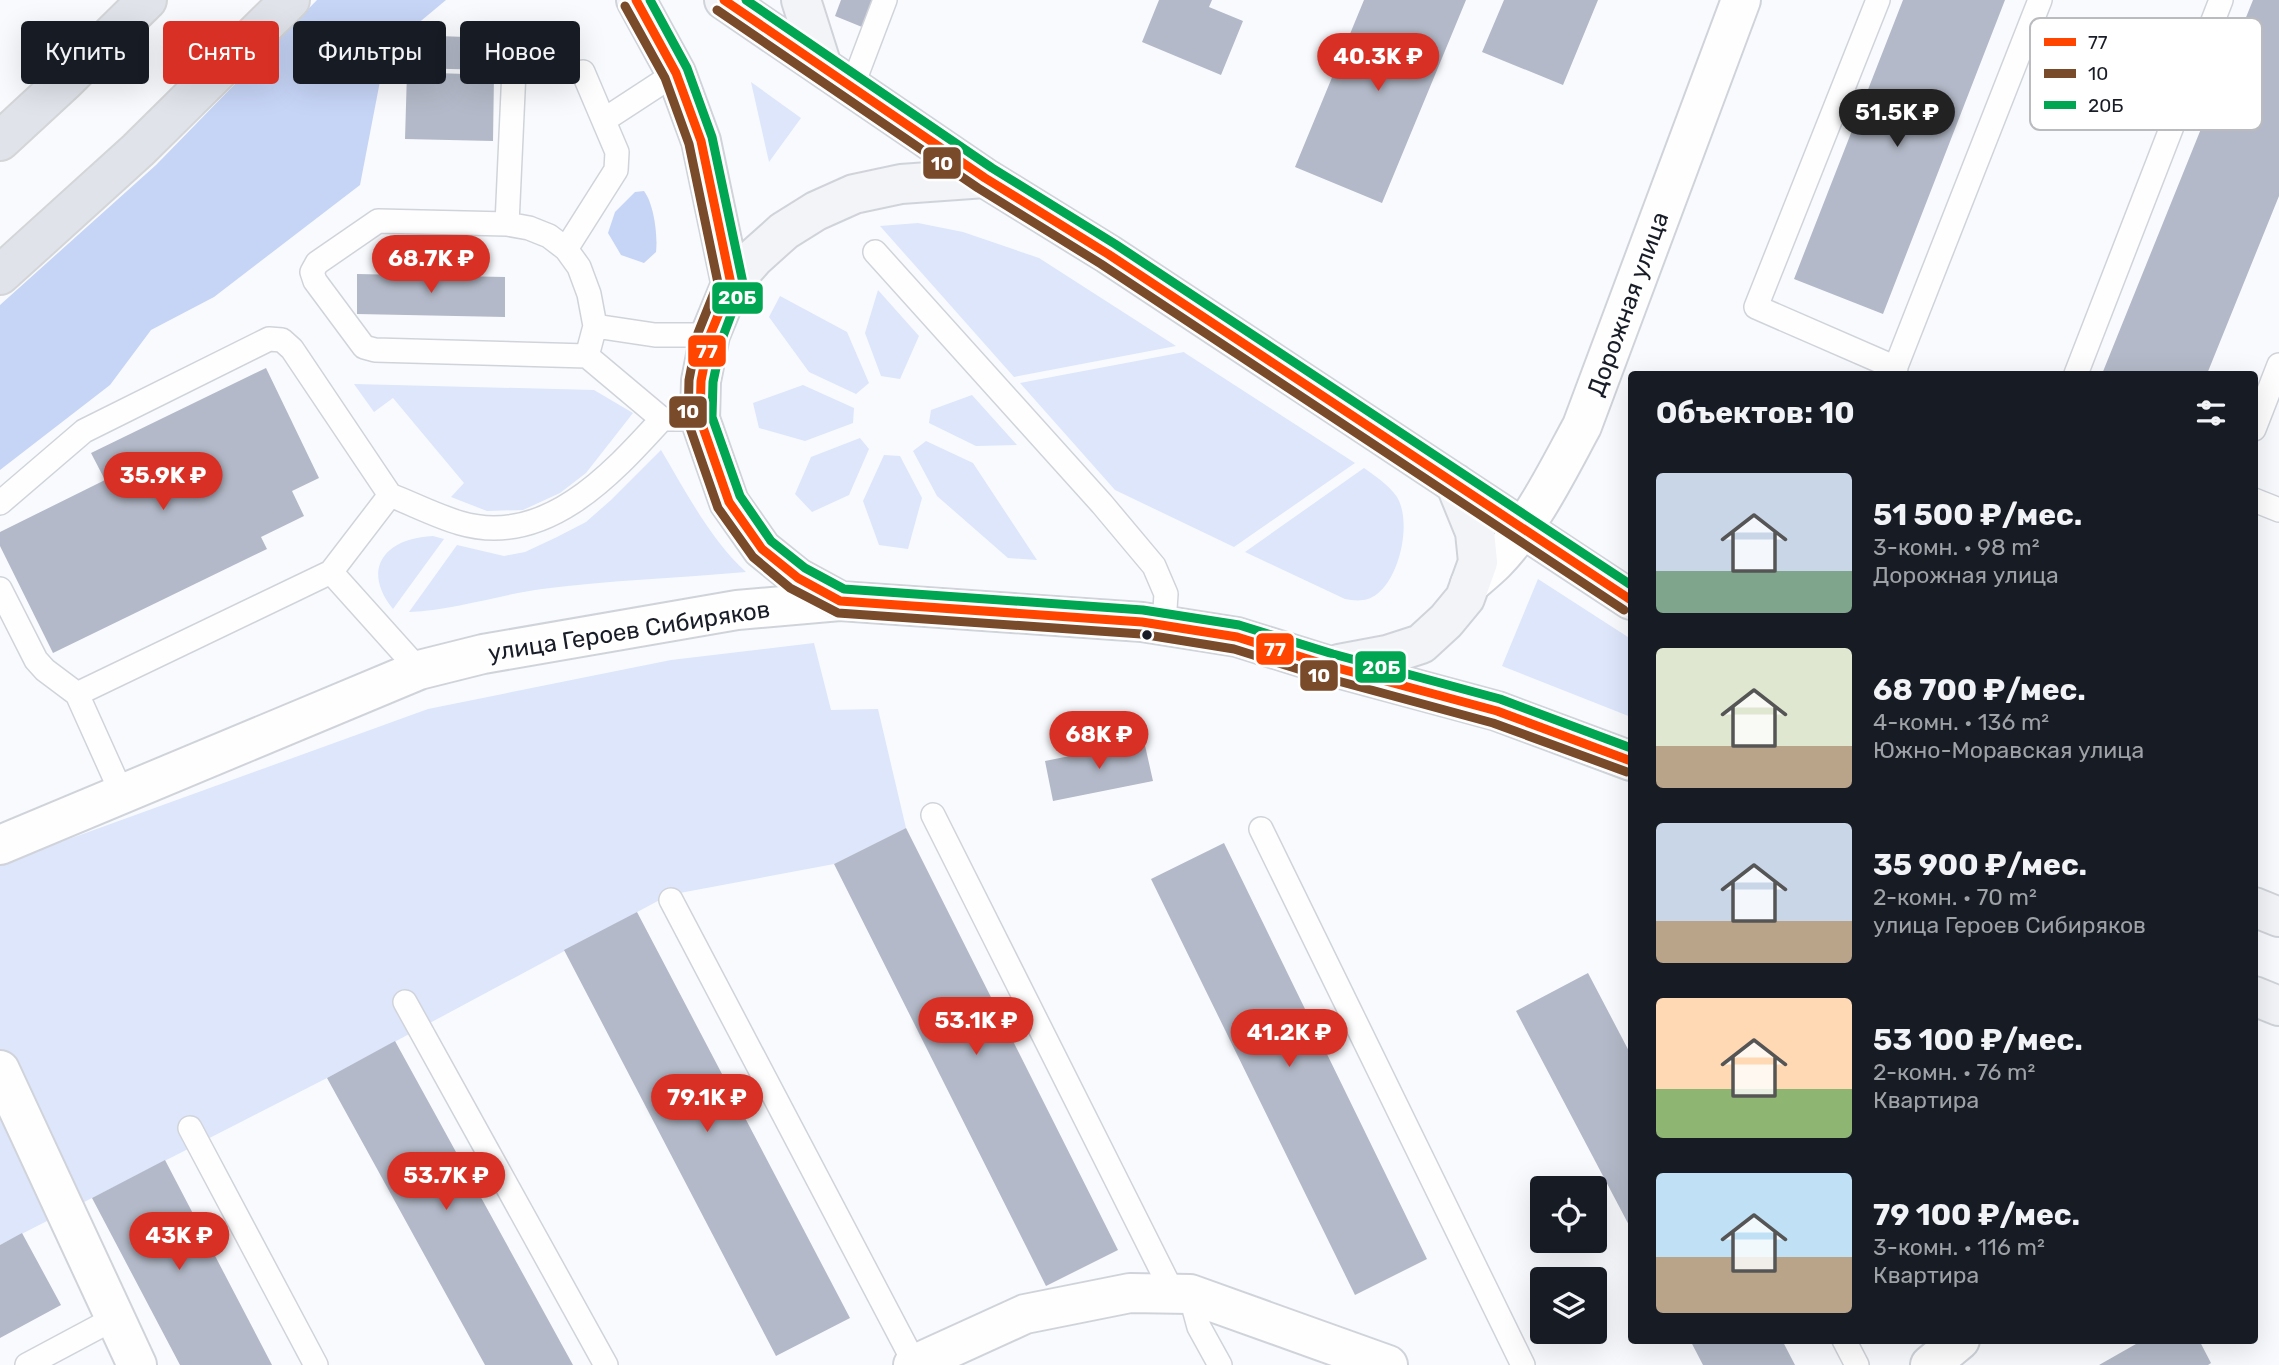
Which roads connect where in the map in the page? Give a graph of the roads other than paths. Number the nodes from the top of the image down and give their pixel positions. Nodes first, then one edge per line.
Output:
1 (147, 0) edge
2 (290, 0) edge
3 (636, 0) edge
4 (724, 0) edge
5 (800, 0) edge
6 (885, 0) edge
7 (1741, 0) edge
8 (1878, 0) edge
9 (2040, 0) edge
10 (2221, 0) edge
11 (2033, 18) edge
12 (2214, 18) edge
13 (2030, 25) edge
14 (583, 72) dead end
15 (676, 73) junction
16 (837, 77) junction
17 (513, 84) edge
18 (604, 120) junction
19 (2171, 130) edge
20 (0, 141) edge
21 (985, 178) junction
22 (507, 224) junction
23 (566, 249) junction
24 (875, 253) dead end
25 (0, 275) edge
26 (731, 284) junction
27 (595, 326) junction
28 (710, 335) junction
29 (587, 356) junction
30 (2279, 365) edge
31 (1894, 371) edge
32 (2077, 371) edge
33 (662, 419) junction
34 (700, 419) junction
35 (2258, 419) edge
36 (1455, 483) junction
37 (390, 495) junction
38 (2258, 502) edge
39 (0, 503) edge
40 (2279, 510) edge
41 (1522, 529) junction
42 (331, 572) junction
43 (1470, 584) junction
44 (0, 589) edge
45 (1628, 598) edge
46 (840, 601) junction
47 (1164, 624) junction
48 (1330, 666) junction
49 (419, 670) junction
50 (77, 694) junction
51 (1628, 760) edge
52 (122, 794) junction
53 (933, 815) dead end
54 (1261, 829) dead end
55 (0, 845) edge
56 (671, 900) dead end
57 (2258, 908) edge
58 (2279, 916) edge
59 (2258, 998) edge
60 (405, 1002) dead end
61 (2279, 1006) edge
62 (0, 1070) edge
63 (190, 1128) dead end
64 (1181, 1294) junction
65 (115, 1318) junction
66 (1846, 1344) edge
67 (1955, 1344) edge
68 (27, 1365) edge
69 (137, 1365) edge
70 (316, 1365) edge
71 (606, 1365) edge
72 (914, 1365) edge
73 (1220, 1365) edge
74 (1388, 1365) edge
75 (1524, 1365) edge
76 (1857, 1365) edge
77 (1930, 1365) edge

1 - 20 highway
2 - 25 highway
3 - 15 main road
4 - 16 main road
5 - 16 main road
6 - 16 lane
7 - 41 street, Дорожная улица
8 - 31 lane
9 - 11 lane
10 - 12 lane
13 - 31 lane
14 - 18 lane
15 - 18 lane
15 - 26 main road
16 - 21 main road
17 - 22 lane
18 - 23 lane
19 - 32 lane
21 - 26 main road
21 - 36 main road
22 - 23 lane
22 - 29 lane
23 - 27 lane
24 - 47 lane
26 - 28 main road
27 - 28 lane
27 - 29 lane
28 - 34 main road
29 - 33 lane
30 - 35 lane
33 - 34 lane
33 - 37 lane
34 - 46 main road
36 - 41 main road
36 - 43 main road
37 - 39 lane
37 - 42 lane
38 - 40 lane
41 - 43 street, Дорожная улица
41 - 45 main road
42 - 49 lane
42 - 50 lane
43 - 48 main road
44 - 50 lane
46 - 47 main road, улица Героев Сибиряков
46 - 49 street, улица Героев Сибиряков
47 - 48 main road, улица Героев Сибиряков
48 - 51 main road, улица Героев Сибиряков
49 - 52 street, улица Героев Сибиряков
50 - 52 lane
52 - 55 street, улица Героев Сибиряков
53 - 64 lane
54 - 75 lane
56 - 72 lane
57 - 58 main road
59 - 61 main road
60 - 71 lane
62 - 65 street
63 - 70 lane
64 - 72 street
64 - 73 lane
64 - 74 street
65 - 68 lane
65 - 69 street
66 - 76 lane
67 - 77 street

